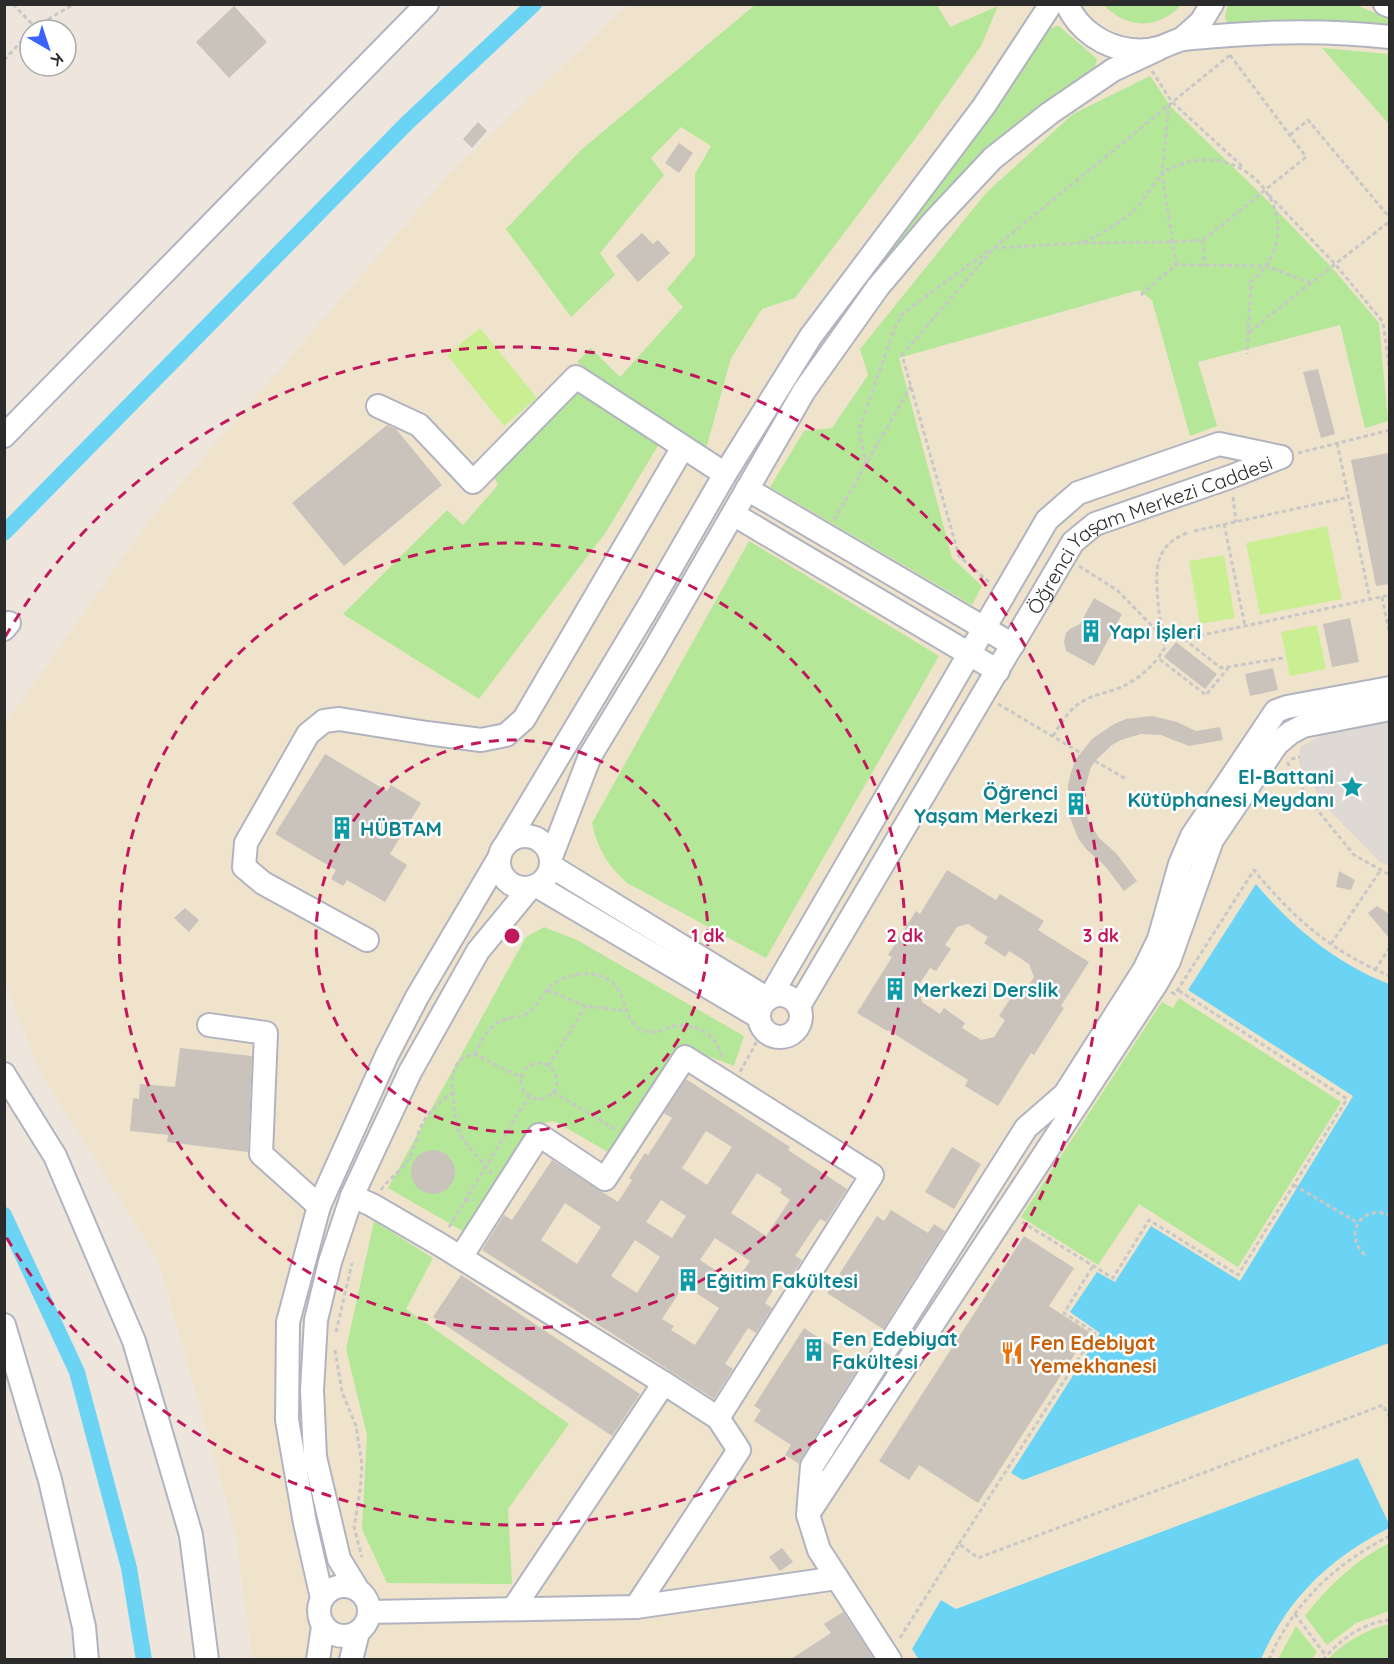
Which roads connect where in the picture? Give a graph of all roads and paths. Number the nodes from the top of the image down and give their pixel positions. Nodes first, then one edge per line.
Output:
1 (13, 4) edge
2 (74, 4) edge
3 (427, 4) edge
4 (1051, 4) edge
5 (1068, 4) edge
6 (1212, 4) edge
7 (23, 18) edge
8 (51, 18) edge
9 (1389, 37) edge
10 (1182, 39) junction
11 (18, 45) edge
12 (1228, 48) dead end
13 (1230, 55) junction
14 (1154, 58) junction
15 (4, 60) edge
16 (1171, 103) junction
17 (1290, 135) junction
18 (1162, 173) junction
19 (1252, 176) junction
20 (1264, 190) junction
21 (1389, 220) edge
22 (1203, 240) junction
23 (1173, 242) junction
24 (1081, 243) junction
25 (994, 248) junction
26 (1335, 264) junction
27 (1176, 265) junction
28 (1204, 265) junction
29 (1266, 266) junction
30 (1311, 283) junction
31 (1141, 295) dead end
32 (1249, 332) junction
33 (1247, 354) dead end
34 (1389, 374) edge
35 (911, 386) junction
36 (378, 406) dead end
37 (1389, 430) edge
38 (4, 436) edge
39 (1337, 443) junction
40 (683, 447) junction
41 (1281, 457) junction
42 (866, 465) junction
43 (725, 474) junction
44 (1230, 477) junction
45 (747, 489) junction
46 (1349, 497) junction
47 (733, 514) junction
48 (1236, 522) junction
49 (1224, 524) junction
50 (1194, 531) dead end
51 (1187, 533) dead end
52 (826, 535) junction
53 (1064, 557) junction
54 (990, 583) dead end
55 (1389, 595) edge
56 (1382, 597) junction
57 (1370, 599) junction
58 (1245, 626) junction
59 (983, 628) junction
60 (1165, 632) junction
61 (1160, 634) junction
62 (1389, 636) edge
63 (1184, 639) junction
64 (1013, 645) junction
65 (968, 653) junction
66 (1158, 658) junction
67 (1283, 658) dead end
68 (1229, 667) junction
69 (998, 670) junction
70 (1389, 688) edge
71 (983, 696) junction
72 (1389, 710) edge
73 (1053, 736) junction
74 (1081, 753) dead end
75 (1299, 757) dead end
76 (1095, 761) dead end
77 (1126, 779) dead end
78 (502, 851) junction
79 (551, 862) junction
80 (1380, 871) junction
81 (1389, 876) edge
82 (533, 887) junction
83 (367, 940) dead end
84 (1331, 945) junction
85 (1389, 946) edge
86 (1375, 970) junction
87 (1389, 976) edge
88 (1167, 987) junction
89 (547, 990) junction
90 (586, 1006) junction
91 (799, 1006) junction
92 (626, 1011) junction
93 (765, 1011) junction
94 (209, 1025) dead end
95 (474, 1054) junction
96 (548, 1066) junction
97 (4, 1074) edge
98 (522, 1078) junction
99 (727, 1084) junction
100 (553, 1092) junction
101 (453, 1093) junction
102 (529, 1096) junction
103 (632, 1139) junction
104 (486, 1166) junction
105 (496, 1179) dead end
106 (1296, 1186) junction
107 (465, 1200) junction
108 (483, 1200) dead end
109 (362, 1201) junction
110 (319, 1206) junction
111 (1006, 1213) junction
112 (1389, 1215) edge
113 (1358, 1222) junction
114 (439, 1244) junction
115 (1365, 1255) dead end
116 (461, 1257) junction
117 (352, 1262) dead end
118 (1093, 1266) junction
119 (4, 1325) edge
120 (336, 1332) dead end
121 (333, 1344) dead end
122 (664, 1383) junction
123 (718, 1418) junction
124 (1389, 1418) edge
125 (808, 1515) junction
126 (1389, 1536) edge
127 (959, 1544) junction
128 (362, 1557) dead end
129 (837, 1578) junction
130 (358, 1590) junction
131 (322, 1598) junction
132 (636, 1607) junction
133 (513, 1609) junction
134 (369, 1612) junction
135 (1295, 1614) junction
136 (1389, 1620) edge
137 (323, 1626) junction
138 (358, 1632) junction
139 (889, 1658) edge
140 (1324, 1658) edge
141 (87, 1659) edge
142 (207, 1659) edge
143 (318, 1659) edge
144 (351, 1659) edge
145 (1269, 1659) edge

1 - 7 path
2 - 8 path
3 - 38 street
4 - 43 street
5 - 14 street
6 - 10 street
9 - 10 street
10 - 14 street
11 - 15 path
12 - 13 path
13 - 16 path
13 - 17 path
14 - 16 path
14 - 45 street
16 - 18 path
16 - 19 path
16 - 25 path
17 - 20 path
17 - 21 path
18 - 19 path
18 - 23 path
18 - 24 path
19 - 20 path
20 - 22 path
20 - 26 path
20 - 29 path
21 - 26 path
22 - 23 path
22 - 28 path
23 - 24 path
23 - 27 path
24 - 25 path
25 - 35 path
25 - 42 path
26 - 30 path
26 - 34 path
27 - 28 path
27 - 31 path
28 - 29 path
29 - 30 path
29 - 32 path
30 - 32 path
32 - 33 path
35 - 42 path
35 - 54 path
36 - 40 street
37 - 39 path
39 - 41 path
39 - 46 path
40 - 43 street
40 - 83 street
41 - 44 street, Öğrenci Yaşam Merkezi Caddesi
41 - 59 street, Öğrenci Yaşam Merkezi Caddesi
42 - 52 path
43 - 78 street
44 - 48 path
44 - 53 street, Öğrenci Yaşam Merkezi Caddesi
45 - 47 street
45 - 52 street
46 - 48 path
46 - 57 path
47 - 65 street
47 - 79 street
48 - 49 path
49 - 50 path
49 - 58 path
51 - 60 path
52 - 59 street
53 - 61 path
53 - 64 street, Öğrenci Yaşam Merkezi Caddesi
55 - 56 path
56 - 57 path
56 - 62 path
57 - 58 path
58 - 63 path
59 - 64 street
59 - 65 street, Öğrenci Yaşam Merkezi Caddesi
60 - 61 path
60 - 63 path
61 - 66 path
63 - 68 path
64 - 69 street, Öğrenci Yaşam Merkezi Caddesi
65 - 69 street
65 - 93 street, Öğrenci Yaşam Merkezi Caddesi
66 - 68 path
66 - 73 path
67 - 68 path
69 - 71 street, Öğrenci Yaşam Merkezi Caddesi
70 - 125 street
71 - 73 path
71 - 91 street, Öğrenci Yaşam Merkezi Caddesi
72 - 88 street
73 - 74 path
75 - 80 path
76 - 77 path
78 - 79 street
78 - 82 street
78 - 110 street
79 - 82 street
79 - 93 street
80 - 81 path
80 - 84 path
82 - 93 street
82 - 109 street
84 - 86 path
84 - 88 path
85 - 86 path
86 - 87 path
88 - 106 path
88 - 111 street
89 - 90 path
89 - 92 path
89 - 95 path
90 - 92 path
90 - 96 path
91 - 93 street
91 - 93 street
92 - 99 path
93 - 99 path
94 - 110 street
95 - 98 path
95 - 101 path
96 - 98 path
96 - 100 path
97 - 142 street
98 - 102 path
99 - 103 street
99 - 123 street
100 - 102 path
100 - 103 path
101 - 104 path
101 - 109 path
102 - 104 path
103 - 116 street
104 - 105 path
104 - 107 path
106 - 113 path
106 - 118 path
107 - 108 path
107 - 114 path
109 - 114 street
109 - 130 street
110 - 131 street
111 - 118 path
111 - 125 street
112 - 113 path
113 - 115 path
114 - 116 street
116 - 122 street
117 - 120 path
118 - 127 path
119 - 141 street
121 - 128 path
122 - 123 street
122 - 133 street
123 - 132 street
124 - 127 path
125 - 129 street
126 - 135 path
127 - 139 path
129 - 132 street
129 - 139 street
130 - 131 street
130 - 134 street
131 - 137 street
132 - 133 street
133 - 134 street
134 - 138 street
135 - 140 path
135 - 145 path
136 - 140 path
137 - 138 street
137 - 143 street
138 - 144 street

